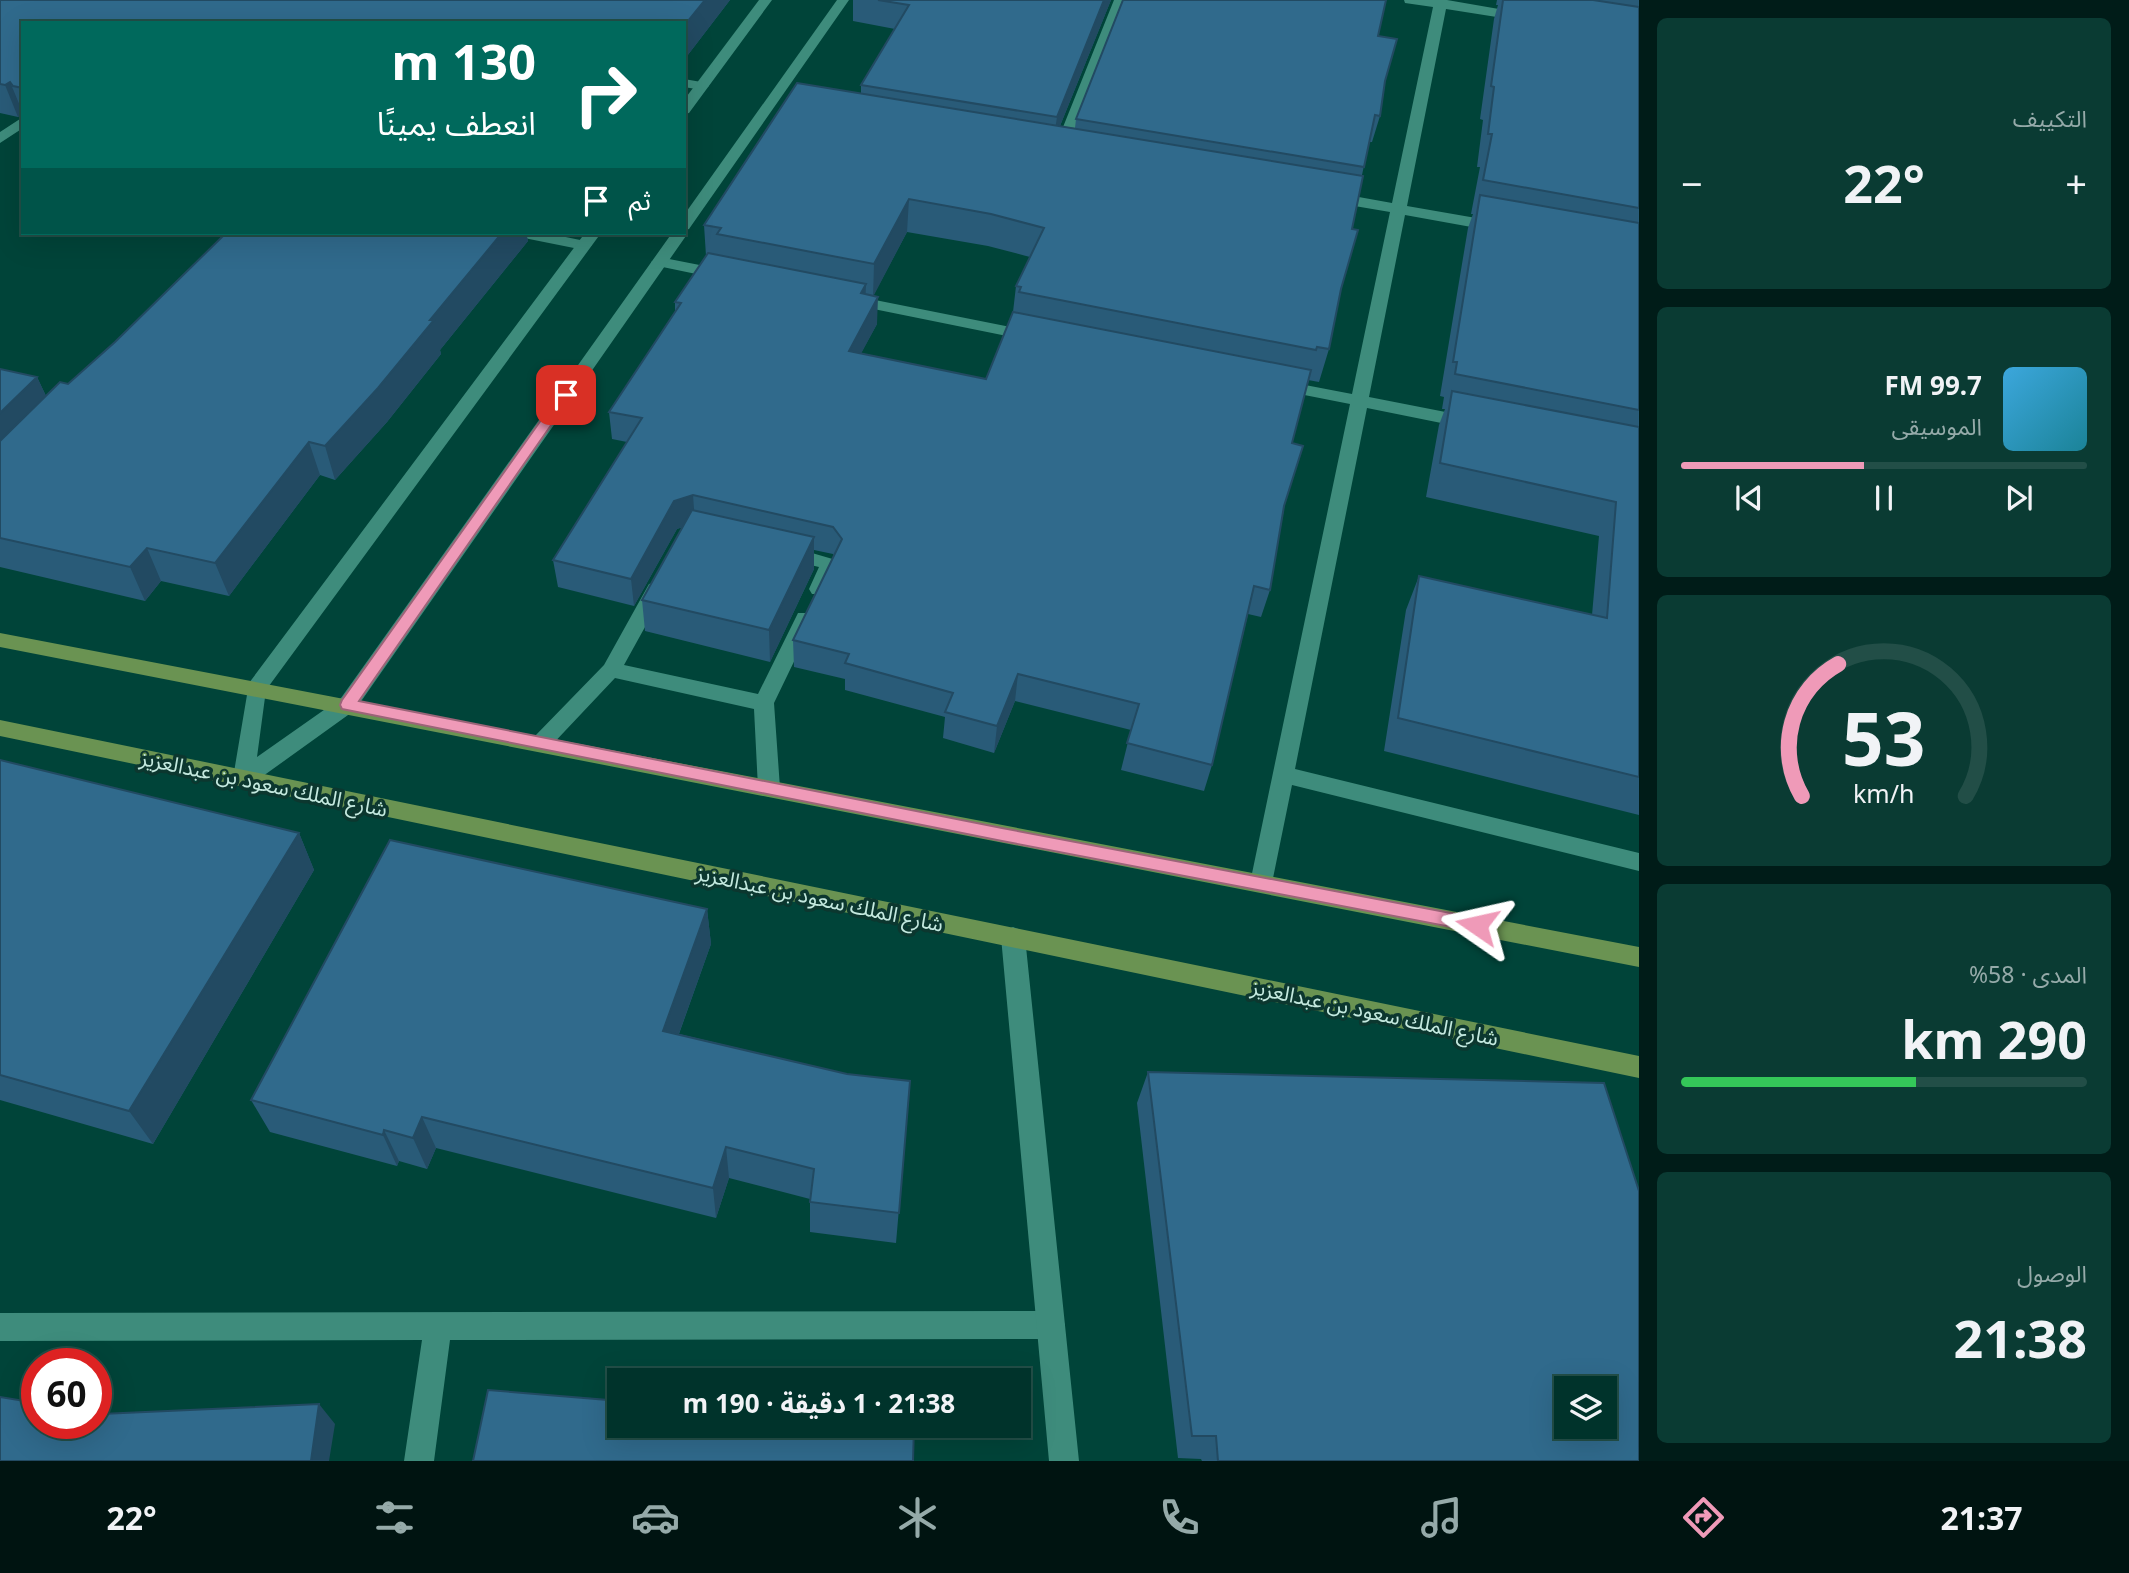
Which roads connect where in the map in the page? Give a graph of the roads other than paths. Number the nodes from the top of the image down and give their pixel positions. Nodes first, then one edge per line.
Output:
1 (766, 0) edge
2 (844, 0) edge
3 (1120, 0) edge
4 (1410, 0) edge
5 (1440, 2) edge
6 (1533, 18) edge
7 (686, 83) edge
8 (702, 86) junction
9 (686, 107) edge
10 (15, 127) edge
11 (0, 139) edge
12 (1060, 152) edge
13 (1317, 195) edge
14 (1398, 208) junction
15 (686, 223) edge
16 (1519, 230) edge
17 (546, 235) edge
18 (679, 235) edge
19 (589, 239) edge
20 (659, 262) junction
21 (741, 279) edge
22 (837, 298) edge
23 (1043, 338) edge
24 (1263, 382) edge
25 (1359, 401) junction
26 (1492, 427) edge
27 (774, 550) edge
28 (667, 569) edge
29 (0, 640) edge
30 (611, 670) junction
31 (256, 688) junction
32 (764, 703) junction
33 (348, 705) junction
34 (0, 728) edge
35 (541, 743) junction
36 (1283, 774) junction
37 (244, 778) junction
38 (769, 788) junction
39 (1639, 862) edge
40 (1261, 883) junction
41 (1013, 937) junction
42 (1639, 957) edge
43 (1639, 1067) edge
44 (1051, 1325) junction
45 (438, 1326) junction
46 (0, 1327) edge
47 (419, 1461) edge
48 (1064, 1461) edge

1 - 8 street
2 - 15 street
3 - 12 street
4 - 5 street
5 - 6 street
5 - 14 street
7 - 8 street
8 - 9 street
10 - 11 street
13 - 14 street
14 - 16 street
14 - 25 street
17 - 19 street
18 - 20 street
19 - 31 street
20 - 21 street
20 - 33 street
22 - 23 street
24 - 25 street
25 - 26 street
25 - 36 street
27 - 32 street
28 - 30 street
29 - 31 main road
30 - 32 street
30 - 35 street
31 - 33 main road
31 - 37 street
32 - 38 street
33 - 35 main road
33 - 37 street
34 - 37 main road, شارع الملك سعود بن عبدالعزيز
35 - 38 main road
36 - 39 street
36 - 40 street
37 - 41 main road, شارع الملك سعود بن عبدالعزيز
38 - 40 main road
40 - 42 main road
41 - 43 main road, شارع الملك سعود بن عبدالعزيز
41 - 44 street
44 - 45 street
44 - 48 street
45 - 46 street
45 - 47 street

